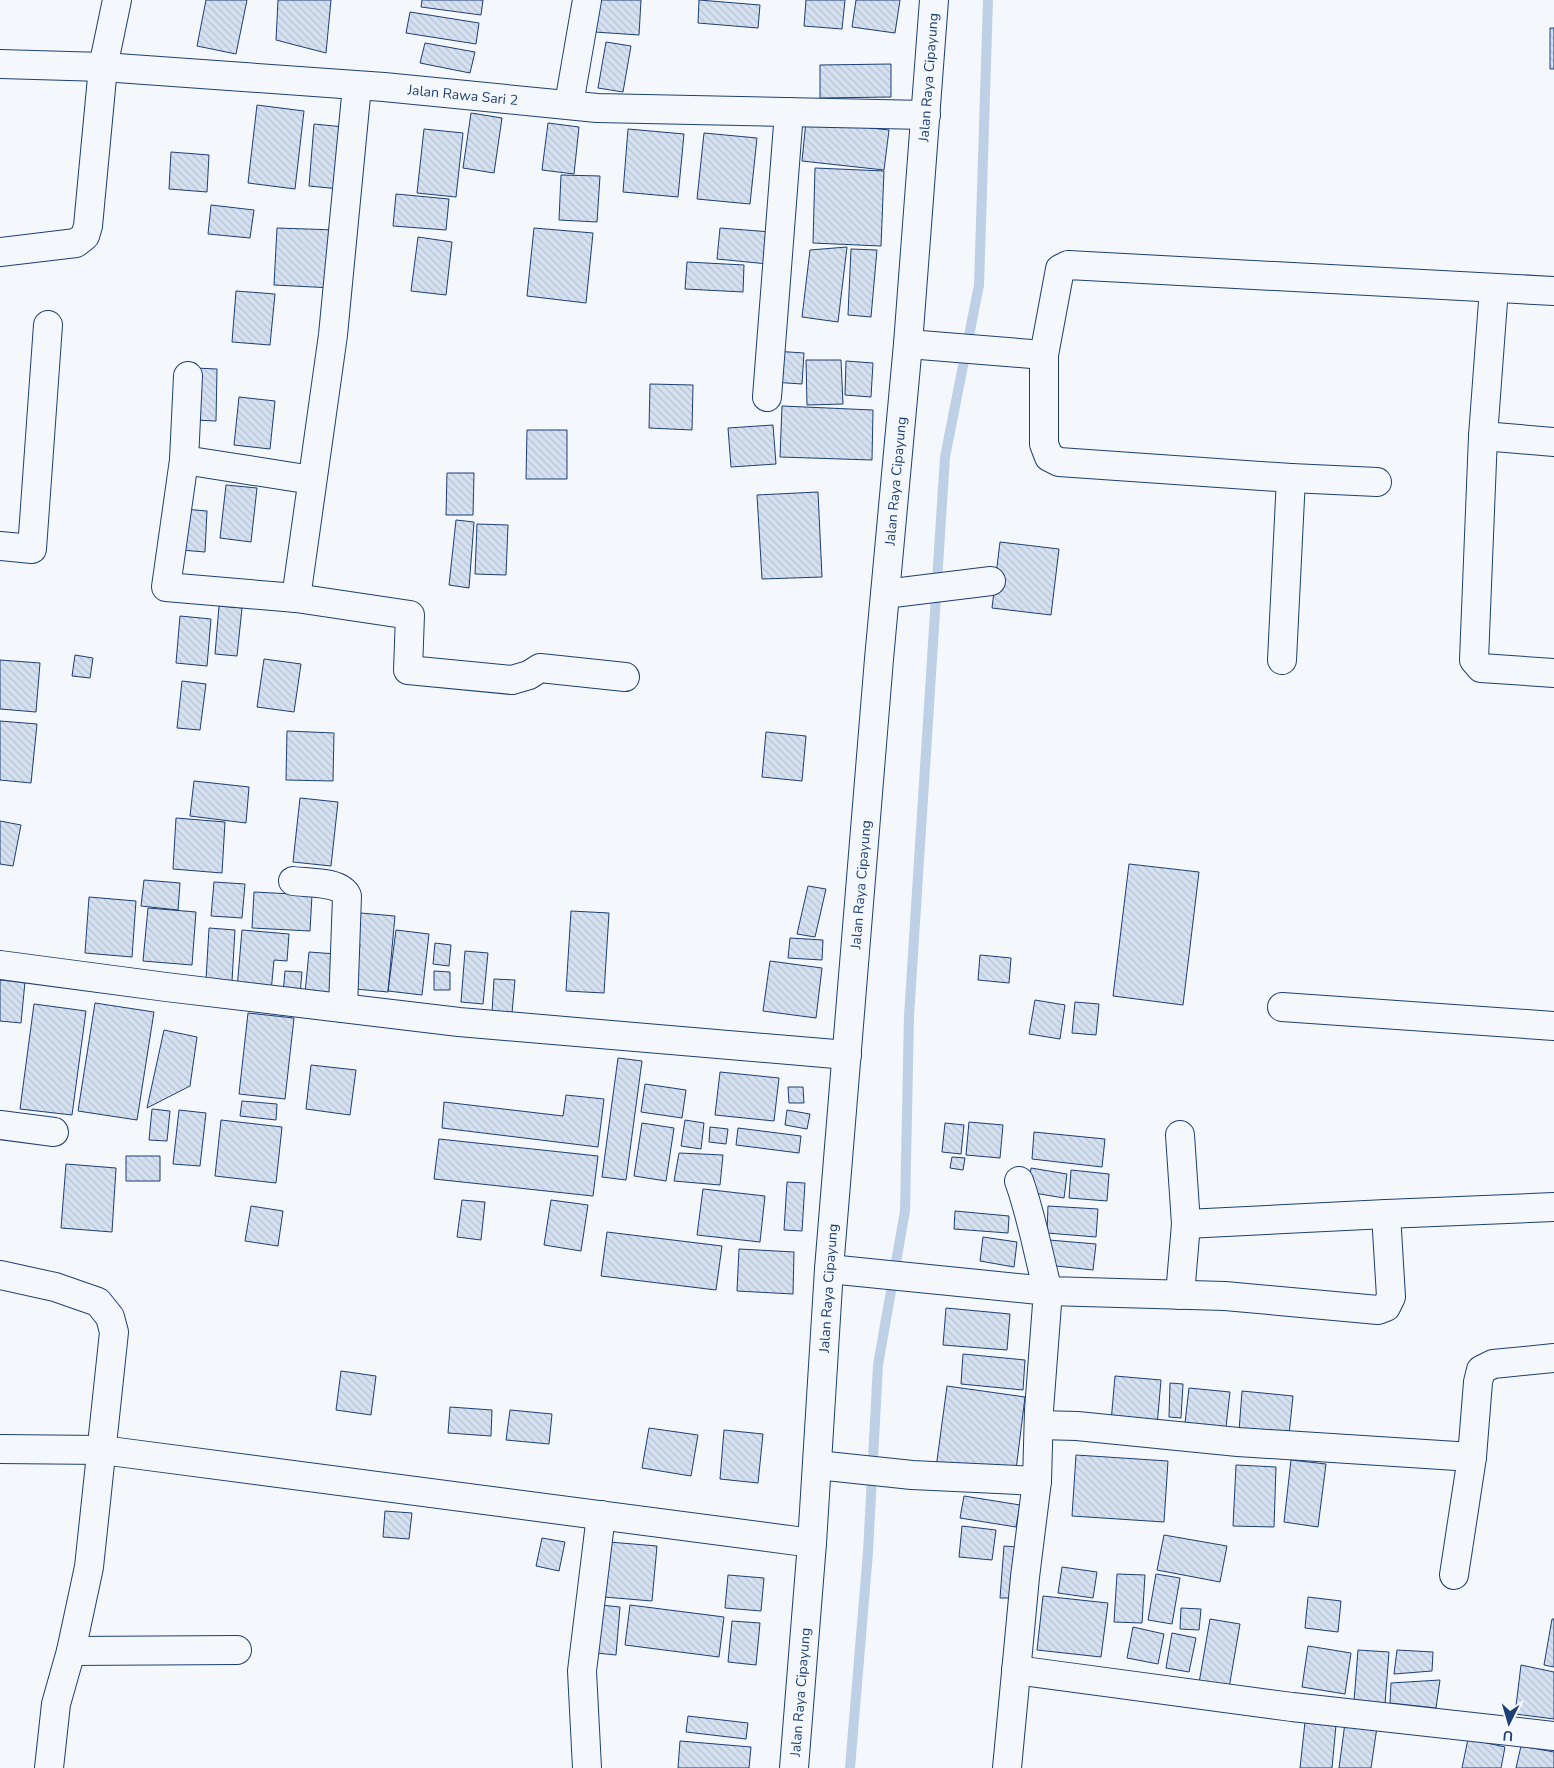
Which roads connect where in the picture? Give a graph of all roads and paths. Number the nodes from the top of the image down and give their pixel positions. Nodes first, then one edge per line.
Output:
1 (117, 0) edge
2 (587, 0) edge
3 (934, 0) edge
4 (0, 64) edge
5 (103, 67) junction
6 (357, 86) junction
7 (569, 104) junction
8 (789, 112) junction
9 (926, 116) junction
10 (0, 252) edge
11 (1494, 288) junction
12 (1554, 291) edge
13 (48, 325) dead end
14 (908, 344) junction
15 (1044, 355) junction
16 (188, 376) dead end
17 (767, 397) dead end
18 (1483, 436) junction
19 (1554, 442) edge
20 (184, 460) junction
21 (1290, 478) junction
22 (312, 480) junction
23 (1377, 482) dead end
24 (0, 546) edge
25 (991, 581) dead end
26 (897, 592) junction
27 (296, 598) junction
28 (1282, 660) dead end
29 (1554, 673) edge
30 (625, 677) dead end
31 (293, 882) dead end
32 (0, 965) edge
33 (1282, 1007) dead end
34 (343, 1008) junction
35 (1554, 1026) edge
36 (847, 1056) junction
37 (0, 1125) edge
38 (54, 1132) dead end
39 (1180, 1135) dead end
40 (1019, 1181) dead end
41 (1554, 1207) edge
42 (1386, 1214) junction
43 (1186, 1224) junction
44 (841, 1270) junction
45 (0, 1275) edge
46 (1048, 1291) junction
47 (1180, 1295) junction
48 (1554, 1358) edge
49 (1039, 1425) junction
50 (0, 1449) edge
51 (102, 1450) junction
52 (1472, 1456) junction
53 (817, 1466) junction
54 (1037, 1481) junction
55 (601, 1515) junction
56 (812, 1543) junction
57 (1454, 1575) dead end
58 (237, 1650) dead end
59 (71, 1651) junction
60 (1016, 1670) junction
61 (1554, 1736) edge
62 (49, 1768) edge
63 (587, 1768) edge
64 (794, 1768) edge
65 (1007, 1768) edge

1 - 5 street
2 - 7 street
3 - 9 street, Jalan Raya Cipayung
4 - 5 street, Jalan Rawa Sari 2
5 - 6 street, Jalan Rawa Sari 2
5 - 10 street
6 - 7 street, Jalan Rawa Sari 2
6 - 22 street
7 - 8 street, Jalan Rawa Sari 2
8 - 9 street, Jalan Rawa Sari 2
8 - 17 street
9 - 14 street, Jalan Raya Cipayung
11 - 12 street
11 - 15 street
11 - 18 street
13 - 24 street
14 - 15 street
14 - 26 street, Jalan Raya Cipayung
15 - 21 street
16 - 20 street
18 - 19 street
18 - 29 street
20 - 22 street
20 - 27 street
21 - 23 street
21 - 28 street
22 - 27 street
25 - 26 street
26 - 36 street, Jalan Raya Cipayung
27 - 30 street
31 - 34 street
32 - 34 street
33 - 35 street
34 - 36 street
36 - 44 street, Jalan Raya Cipayung
37 - 38 street
39 - 43 street
40 - 46 street
41 - 42 street
42 - 43 street
42 - 47 street
43 - 47 street
44 - 46 street
44 - 53 street, Jalan Raya Cipayung
45 - 51 street
46 - 47 street
46 - 49 street
48 - 52 street
49 - 52 street
49 - 54 street
50 - 51 street
51 - 55 street
51 - 59 street
52 - 57 street
53 - 54 street
53 - 56 street, Jalan Raya Cipayung
54 - 60 street
55 - 56 street
55 - 63 street
56 - 64 street, Jalan Raya Cipayung
58 - 59 street
59 - 62 street
60 - 61 street
60 - 65 street

